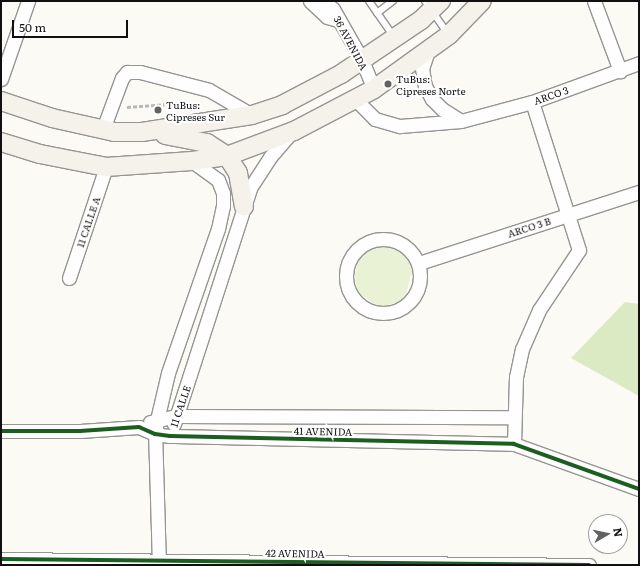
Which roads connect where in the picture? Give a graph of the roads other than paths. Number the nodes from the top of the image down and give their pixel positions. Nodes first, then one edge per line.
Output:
1 (28, 1) edge
2 (310, 1) edge
3 (324, 1) edge
4 (369, 1) edge
5 (393, 1) edge
6 (594, 1) edge
7 (433, 4) edge
8 (479, 4) edge
9 (377, 13) junction
10 (338, 20) junction
11 (449, 35) junction
12 (395, 38) junction
13 (428, 51) junction
14 (362, 60) junction
15 (639, 63) edge
16 (620, 71) junction
17 (1, 79) edge
18 (374, 89) junction
19 (1, 100) edge
20 (356, 100) junction
21 (532, 102) junction
22 (252, 115) junction
23 (461, 122) junction
24 (103, 129) junction
25 (294, 131) junction
26 (142, 132) junction
27 (1, 142) edge
28 (227, 156) junction
29 (192, 161) junction
30 (106, 167) junction
31 (639, 192) edge
32 (244, 206) junction
33 (568, 214) junction
34 (418, 263) junction
35 (69, 278) dead end
36 (177, 416) junction
37 (513, 417) junction
38 (157, 420) junction
39 (139, 427) junction
40 (1, 431) edge
41 (155, 434) junction
42 (170, 436) junction
43 (514, 444) junction
44 (157, 455) junction
45 (639, 489) edge
46 (1, 559) edge
47 (159, 562) edge
48 (589, 565) edge

1 - 17 street
2 - 10 street
3 - 10 street, 36 AVENIDA
4 - 9 lane
5 - 9 lane
6 - 16 street
7 - 11 lane
7 - 12 main road
8 - 11 main road
9 - 12 lane
10 - 14 street, 36 AVENIDA
11 - 13 main road
12 - 14 main road
13 - 18 main road
13 - 23 street
14 - 18 street, 36 AVENIDA
14 - 22 main road
15 - 16 street, ARCO 3
16 - 21 street, ARCO 3
18 - 20 main road
19 - 24 main road
20 - 23 street, ARCO 3
20 - 25 main road
21 - 23 street, ARCO 3
21 - 33 street
22 - 24 street
22 - 26 main road
24 - 26 main road
25 - 28 main road
25 - 32 street, 11 CALLE
26 - 28 main road
27 - 30 main road
28 - 29 main road
28 - 32 main road
29 - 30 main road
29 - 38 street, 11 CALLE
30 - 35 street, 11 CALLE A
31 - 33 street, ARCO 3 B
32 - 36 street, 11 CALLE
33 - 34 street, ARCO 3 B
33 - 37 street
34 - 34 street
36 - 37 street, 41 AVENIDA
36 - 38 street, 41 AVENIDA
36 - 42 street, 11 CALLE
37 - 43 street
38 - 39 street, 41 AVENIDA
38 - 41 street, 11 CALLE
39 - 40 street, 41 AVENIDA
39 - 41 street, 41 AVENIDA
41 - 42 street, 41 AVENIDA
41 - 44 street, 11 CALLE
42 - 43 street, 41 AVENIDA
42 - 44 street, 11 CALLE
43 - 45 street, 41 AVENIDA
44 - 47 street
46 - 47 street, 42 AVENIDA
47 - 48 street, 42 AVENIDA

